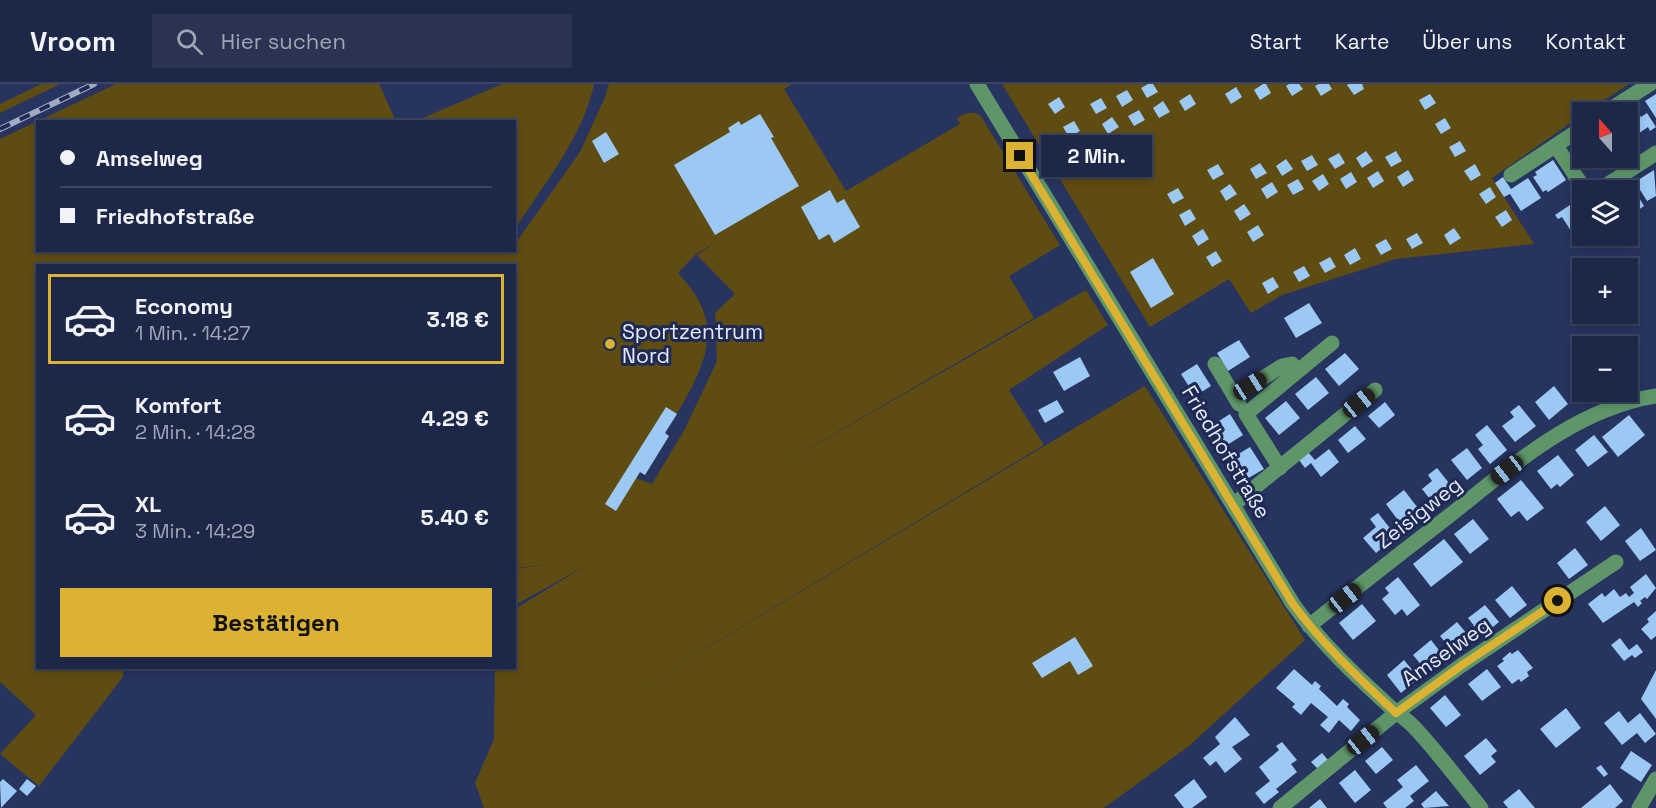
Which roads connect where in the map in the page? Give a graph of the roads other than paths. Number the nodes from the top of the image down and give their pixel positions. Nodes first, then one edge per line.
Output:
1 (977, 84) edge
2 (1650, 84) edge
3 (1622, 102) edge
4 (1572, 135) edge
5 (1556, 146) junction
6 (1656, 153) edge
7 (1511, 175) dead end
8 (1578, 180) edge
9 (1614, 180) edge
10 (1332, 344) dead end
11 (1215, 364) dead end
12 (1297, 371) junction
13 (1376, 390) dead end
14 (1234, 396) junction
15 (1656, 396) edge
16 (1246, 414) junction
17 (1280, 468) junction
18 (1233, 505) junction
19 (1616, 562) dead end
20 (1309, 626) junction
21 (1396, 713) junction
22 (1656, 779) edge
23 (1280, 808) edge
24 (1481, 808) edge
25 (1639, 808) edge

1 - 18 street, Friedhofstraße
2 - 3 street
4 - 5 street
5 - 7 street
5 - 8 street
6 - 9 street
10 - 12 street
11 - 14 street
12 - 14 street
12 - 16 street
13 - 17 street
14 - 16 street
15 - 20 street, Zeisigweg
16 - 17 street
17 - 18 street
18 - 20 street, Friedhofstraße
19 - 21 street, Amselweg
20 - 21 street, Friedhofstraße
21 - 23 street, Amselweg
21 - 24 street, Friedhofstraße
22 - 25 street

